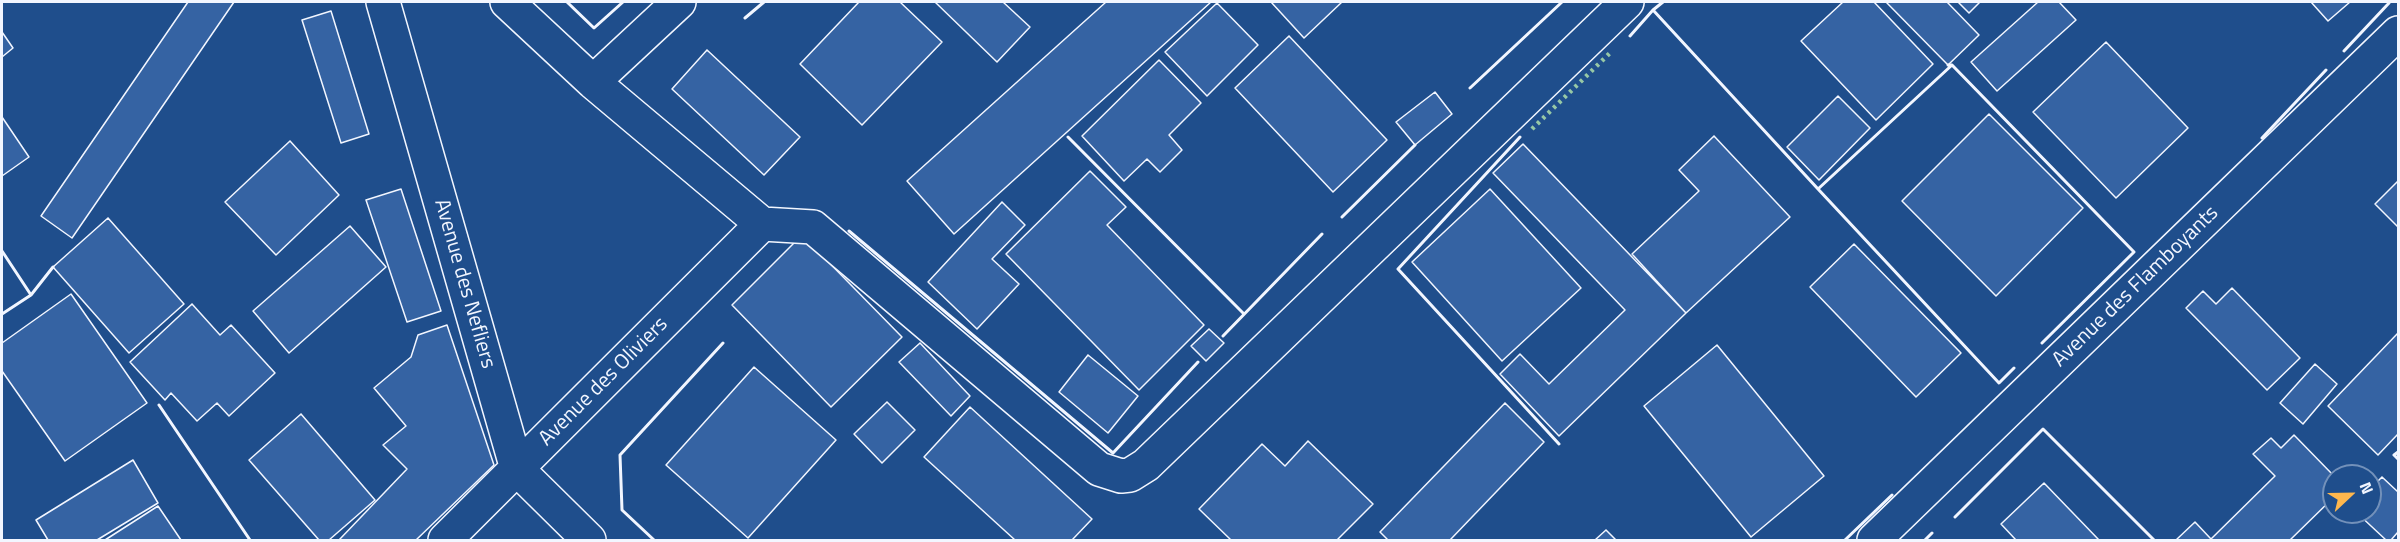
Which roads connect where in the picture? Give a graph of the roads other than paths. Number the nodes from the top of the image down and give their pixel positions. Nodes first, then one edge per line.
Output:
1 (383, 2) edge
2 (507, 2) edge
3 (678, 2) edge
4 (1627, 2) edge
5 (2398, 33) edge
6 (592, 81) junction
7 (762, 224) junction
8 (517, 469) junction
9 (445, 540) edge
10 (589, 540) edge
11 (1874, 540) edge

1 - 8 street, Avenue des Nefliers
2 - 6 street
3 - 6 street
4 - 7 street
5 - 11 street, Avenue des Flamboyants
6 - 7 street
7 - 8 street, Avenue des Oliviers
8 - 9 street, Avenue des Oliviers
8 - 10 street, Avenue des Nefliers

